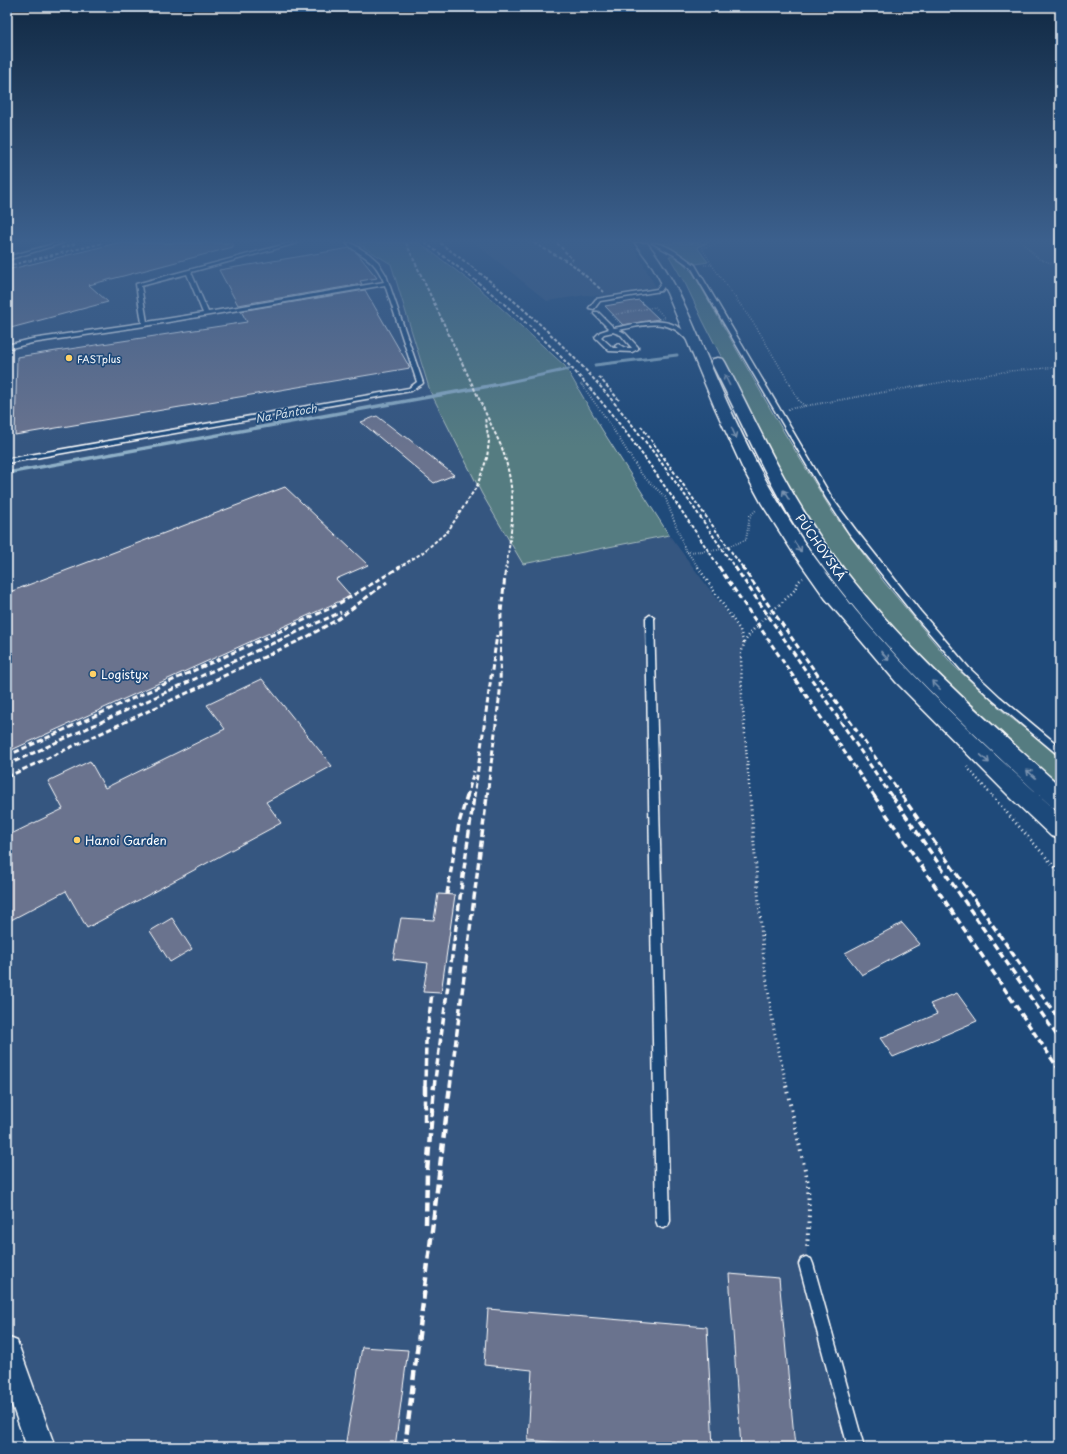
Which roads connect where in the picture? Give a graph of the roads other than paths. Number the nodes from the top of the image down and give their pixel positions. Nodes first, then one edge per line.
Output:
1 (143, 311) edge
2 (205, 311) edge
3 (224, 311) edge
4 (396, 311) edge
5 (594, 311) edge
6 (681, 311) edge
7 (693, 311) edge
8 (719, 311) edge
9 (206, 314) junction
10 (145, 324) junction
11 (613, 330) junction
12 (610, 338) dead end
13 (618, 346) dead end
14 (7, 347) edge
15 (624, 350) junction
16 (704, 363) junction
17 (7, 461) edge
18 (650, 618) dead end
19 (972, 734) junction
20 (1060, 752) edge
21 (1060, 800) edge
22 (1060, 829) edge
23 (663, 1221) dead end
24 (806, 1264) road end
25 (7, 1351) edge
26 (41, 1447) edge
27 (856, 1447) edge

1 - 10 lane
2 - 9 lane
3 - 9 lane
4 - 17 lane
5 - 11 lane
6 - 16 main road, PÚCHOVSKÁ
19 -> 7 main road, PÚCHOVSKÁ
8 - 20 lane
9 - 10 lane
10 - 14 lane
11 - 12 lane
11 - 15 lane
11 - 15 lane
11 - 16 lane
13 - 15 lane
16 -> 19 main road, PÚCHOVSKÁ
18 - 23 lane
21 -> 19 main road, PÚCHOVSKÁ
19 -> 22 main road
24 - 27 lane
25 - 26 street

